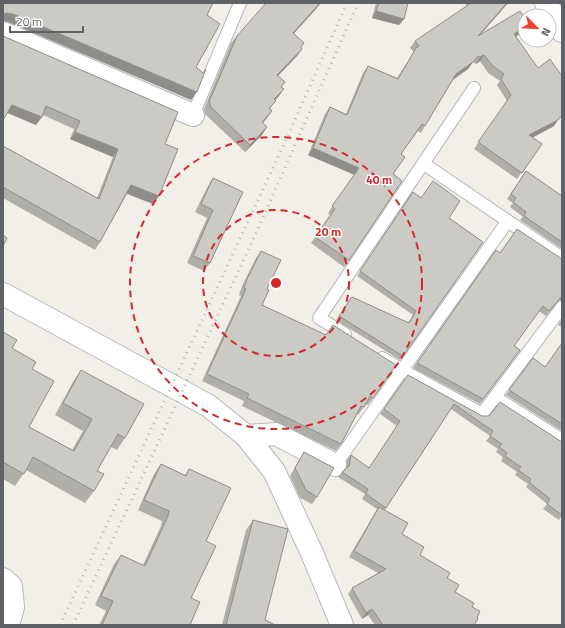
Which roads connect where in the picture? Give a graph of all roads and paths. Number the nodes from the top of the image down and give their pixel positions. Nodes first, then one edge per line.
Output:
1 (240, 3) edge
2 (546, 3) edge
3 (562, 31) edge
4 (3, 33) edge
5 (474, 88) dead end
6 (193, 115) joint
7 (424, 164) junction
8 (507, 222) junction
9 (562, 258) edge
10 (3, 294) edge
11 (562, 307) edge
12 (357, 342) edge
13 (370, 350) edge
14 (402, 370) junction
15 (495, 397) junction
16 (246, 436) junction
17 (562, 440) edge
18 (334, 465) joint
19 (3, 579) edge
20 (8, 625) edge
21 (342, 625) edge

1 - 6 lane
2 - 3 street
4 - 6 street
5 - 7 lane
7 - 8 lane
7 - 12 lane
8 - 9 lane
8 - 14 lane
10 - 16 street
11 - 15 lane
13 - 14 lane
14 - 15 lane
14 - 18 lane
15 - 17 lane
16 - 18 street
16 - 21 street
19 - 20 street

